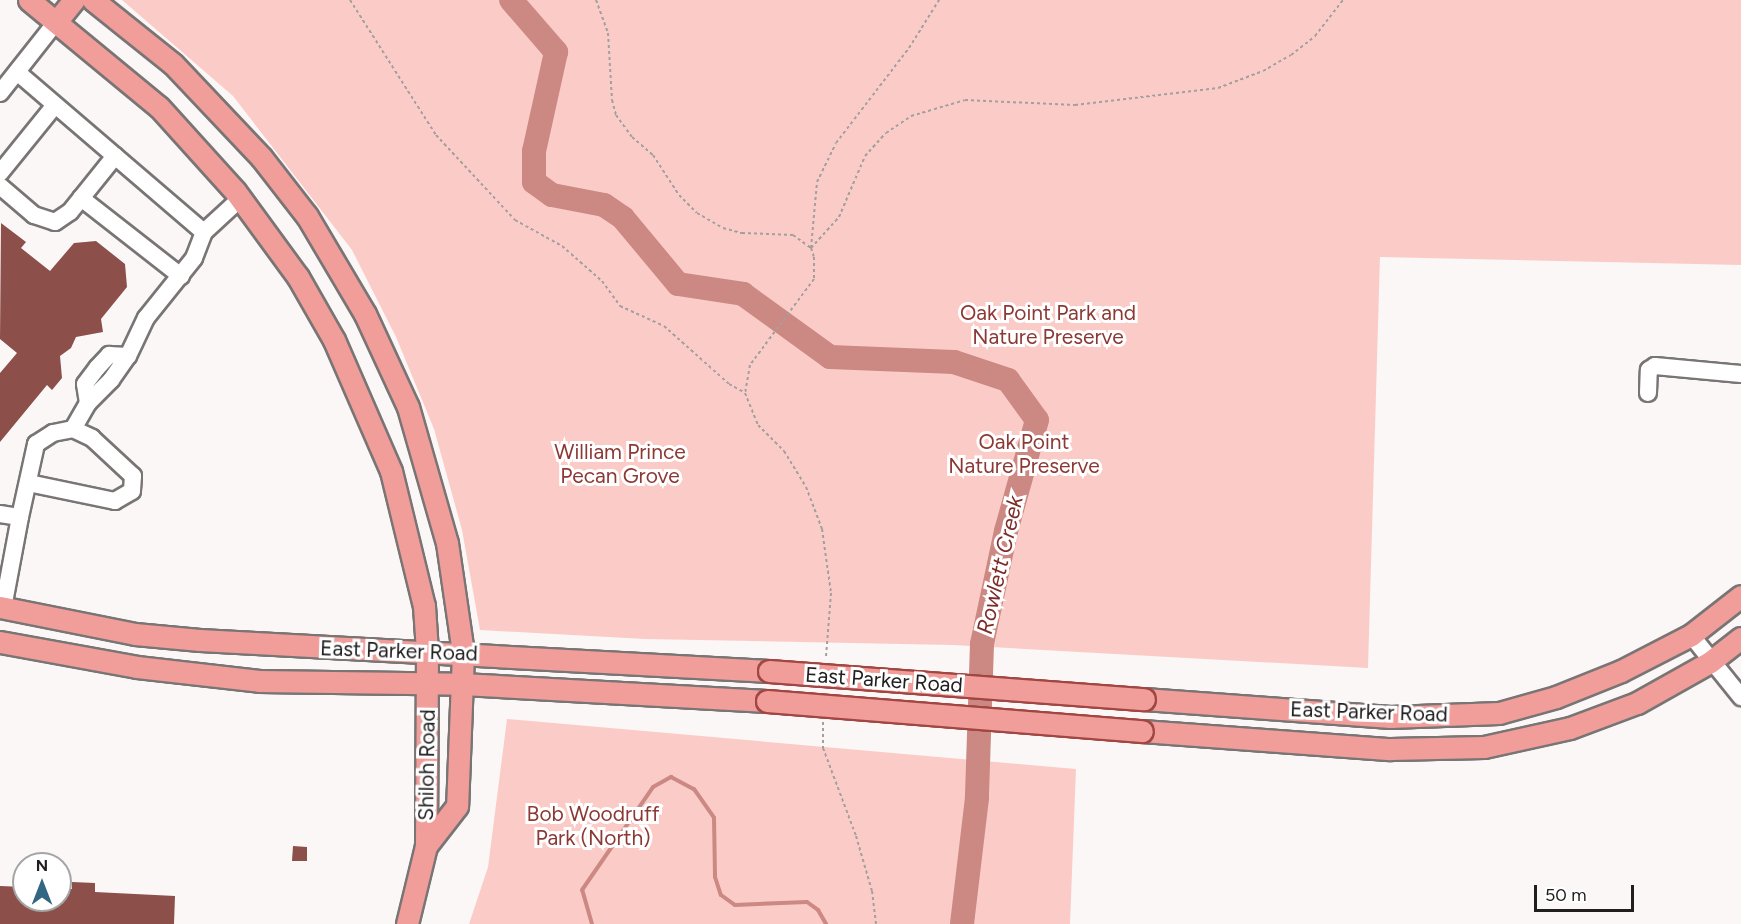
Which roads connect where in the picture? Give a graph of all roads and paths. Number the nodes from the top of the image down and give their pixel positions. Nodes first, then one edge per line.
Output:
1 (29, 0) edge
2 (74, 0) edge
3 (93, 0) edge
4 (350, 0) edge
5 (596, 0) edge
6 (939, 0) edge
7 (1343, 0) edge
8 (56, 22) junction
9 (17, 72) junction
10 (0, 93) edge
11 (55, 105) junction
12 (115, 156) junction
13 (0, 173) edge
14 (0, 186) edge
15 (81, 198) junction
16 (241, 198) junction
17 (204, 232) junction
18 (811, 248) junction
19 (181, 276) junction
20 (128, 356) junction
21 (97, 368) junction
22 (1741, 374) edge
23 (111, 380) junction
24 (745, 393) junction
25 (1648, 393) dead end
26 (88, 403) junction
27 (73, 429) junction
28 (28, 483) junction
29 (0, 514) edge
30 (20, 517) junction
31 (1741, 596) edge
32 (1, 611) edge
33 (1691, 635) junction
34 (1741, 638) edge
35 (0, 642) edge
36 (427, 651) junction
37 (463, 653) junction
38 (1710, 662) junction
39 (825, 668) dead end
40 (428, 684) junction
41 (462, 684) junction
42 (1741, 697) edge
43 (1538, 702) junction
44 (823, 713) dead end
45 (1390, 717) junction
46 (1548, 733) junction
47 (1390, 749) junction
48 (426, 846) junction
49 (407, 924) edge
50 (876, 924) edge

1 - 8 main road, Shiloh Road
2 - 8 main road
3 - 37 main road, Shiloh Road
4 - 24 path
5 - 18 path
6 - 18 path
7 - 18 path
8 - 9 street
8 - 16 main road, Shiloh Road
9 - 10 street
9 - 11 street
11 - 12 street
11 - 13 street
12 - 15 street
12 - 17 street
14 - 15 street
15 - 19 street
16 - 17 street
16 - 36 main road, Shiloh Road
17 - 19 street
18 - 24 path
19 - 20 street
20 - 21 street
20 - 23 street
21 - 23 street
21 - 26 street
22 - 25 street
23 - 26 street
24 - 39 path
26 - 27 street
27 - 28 street
27 - 28 street
28 - 30 street
29 - 30 street
30 - 32 street
31 - 33 main road, East Parker Road
32 - 36 main road, East Parker Road
33 - 38 street
33 - 43 main road, East Parker Road
34 - 38 main road, East Parker Road
35 - 40 main road, East Parker Road
36 - 37 main road, East Parker Road
36 - 40 main road, Shiloh Road
37 - 41 main road, Shiloh Road
37 - 45 main road, East Parker Road, bridge
38 - 42 street
38 - 46 main road, East Parker Road
40 - 41 main road, East Parker Road
40 - 48 main road, Shiloh Road
41 - 47 main road, East Parker Road, bridge
41 - 48 main road, Shiloh Road
43 - 45 main road, East Parker Road
43 - 46 main road
44 - 50 path
45 - 47 main road
46 - 47 main road, East Parker Road
48 - 49 main road, Shiloh Road

